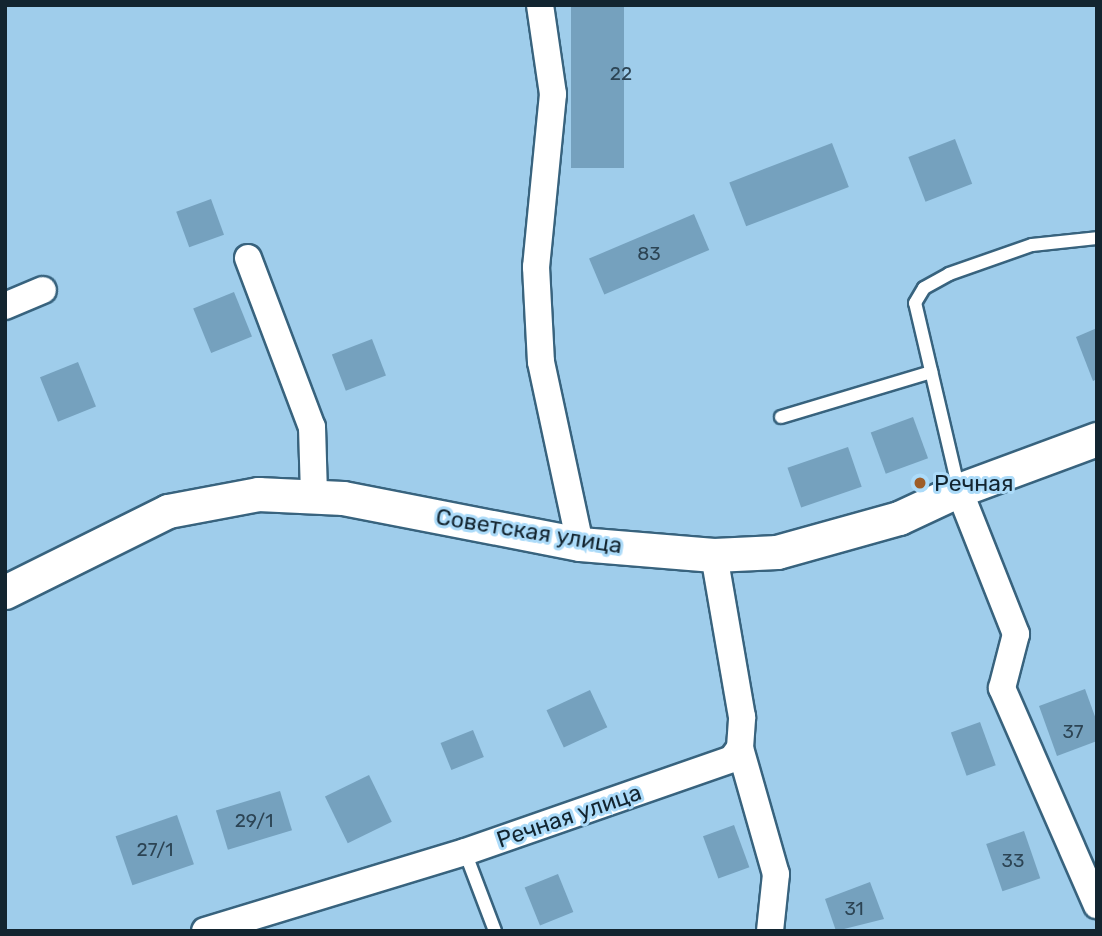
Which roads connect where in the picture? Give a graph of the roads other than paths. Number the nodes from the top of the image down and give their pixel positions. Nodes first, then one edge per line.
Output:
1 (540, 5) edge
2 (1097, 238) edge
3 (248, 258) dead end
4 (43, 290) dead end
5 (5, 306) edge
6 (932, 372) junction
7 (781, 416) dead end
8 (1097, 439) edge
9 (960, 490) junction
10 (314, 495) junction
11 (580, 544) junction
12 (714, 555) junction
13 (5, 592) edge
14 (740, 748) junction
15 (465, 852) junction
16 (1097, 905) edge
17 (217, 929) edge
18 (495, 931) edge
19 (770, 931) edge

1 - 11 street
2 - 6 lane
3 - 10 street
4 - 5 street
6 - 7 lane
6 - 9 lane
8 - 9 street, Советская улица
9 - 12 street, Советская улица
9 - 16 street
10 - 11 street, Советская улица
10 - 13 street, Советская улица
11 - 12 street, Советская улица
12 - 14 street
14 - 15 street, Речная улица
14 - 19 street
15 - 17 street, Речная улица
15 - 18 lane

